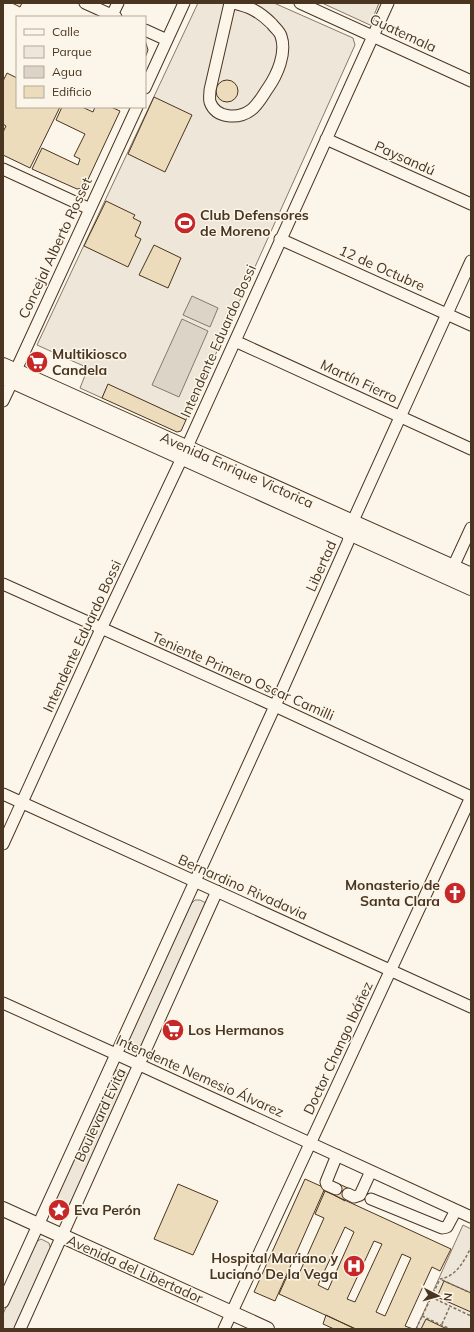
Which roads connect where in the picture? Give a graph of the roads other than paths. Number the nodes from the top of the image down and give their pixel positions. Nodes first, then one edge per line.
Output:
1 (85, 3) edge
2 (118, 3) edge
3 (184, 3) edge
4 (231, 3) edge
5 (300, 3) edge
6 (388, 3) edge
7 (114, 16) edge
8 (146, 30) edge
9 (373, 36) junction
10 (167, 40) junction
11 (471, 81) edge
12 (146, 86) edge
13 (136, 108) edge
14 (326, 139) junction
15 (3, 169) edge
16 (471, 204) edge
17 (90, 208) junction
18 (280, 239) junction
19 (471, 261) edge
20 (447, 314) junction
21 (471, 325) edge
22 (234, 341) junction
23 (8, 374) edge
24 (3, 401) edge
25 (400, 417) junction
26 (471, 449) edge
27 (184, 452) junction
28 (471, 528) edge
29 (351, 529) junction
30 (453, 567) junction
31 (471, 575) edge
32 (3, 584) edge
33 (471, 588) edge
34 (101, 629) junction
35 (275, 706) junction
36 (3, 794) edge
37 (471, 797) edge
38 (22, 803) junction
39 (3, 844) edge
40 (195, 881) junction
41 (217, 891) junction
42 (391, 970) junction
43 (3, 1003) edge
44 (471, 1006) edge
45 (117, 1054) junction
46 (140, 1065) junction
47 (310, 1142) junction
48 (337, 1155) junction
49 (371, 1171) junction
50 (336, 1190) dead end
51 (348, 1194) dead end
52 (371, 1199) dead end
53 (3, 1209) edge
54 (456, 1210) junction
55 (471, 1217) edge
56 (38, 1225) junction
57 (62, 1236) junction
58 (3, 1302) edge
59 (231, 1313) junction
60 (20, 1329) edge
61 (224, 1329) edge
62 (267, 1329) edge

1 - 7 street
2 - 7 street
3 - 10 street
4 - 4 street
5 - 9 street, Guatemala
6 - 9 street, Intendente Eduardo Bossi
8 - 10 street
9 - 11 street, Guatemala
9 - 14 street, Intendente Eduardo Bossi
10 - 12 street
13 - 17 street, Concejal Alberto Rosset
14 - 16 street, Paysandú
14 - 18 street, Intendente Eduardo Bossi
15 - 17 street
17 - 23 street, Concejal Alberto Rosset
18 - 20 street, 12 de Octubre
18 - 22 street, Intendente Eduardo Bossi
19 - 20 street, Libertad
20 - 21 street, 12 de Octubre
20 - 25 street, Libertad
22 - 25 street, Martín Fierro
22 - 27 street, Intendente Eduardo Bossi
23 - 24 street, Concejal Alberto Rosset
23 - 27 main road, Avenida Enrique Victorica
25 - 26 street, Martín Fierro
25 - 29 street, Libertad
27 - 29 main road, Avenida Enrique Victorica
27 - 34 street, Intendente Eduardo Bossi
28 - 30 street
29 - 30 main road, Avenida Enrique Victorica
29 - 33 main road, Avenida Enrique Victorica
29 - 35 street, Libertad
30 - 31 main road, Avenida Enrique Victorica
32 - 34 street, Teniente Primero Oscar Camilli
34 - 35 street, Teniente Primero Oscar Camilli
34 - 38 street, Intendente Eduardo Bossi
35 - 37 street, Teniente Primero Oscar Camilli
35 - 40 street, Libertad
36 - 38 street, Bernardino Rivadavia
37 - 42 street, Doctor Chango Ibáñez
38 - 39 street, Intendente Eduardo Bossi
38 - 40 street, Bernardino Rivadavia
40 - 41 street, Bernardino Rivadavia
40 - 45 street, Boulevard Evita
41 - 42 street, Bernardino Rivadavia
41 - 46 street, Boulevard Evita
42 - 44 street, Bernardino Rivadavia
42 - 47 street, Doctor Chango Ibáñez
43 - 45 street, Intendente Nemesio Álvarez
45 - 46 street, Intendente Nemesio Álvarez
45 - 56 street, Boulevard Evita
46 - 47 street, Intendente Nemesio Álvarez
46 - 57 street, Boulevard Evita
47 - 48 street, Intendente Nemesio Álvarez
47 - 59 street, Doctor Chango Ibáñez
48 - 49 street, Intendente Nemesio Álvarez
48 - 50 street
49 - 51 street
49 - 54 street, Intendente Nemesio Álvarez
52 - 54 street
53 - 56 main road, Avenida del Libertador
54 - 55 street, Intendente Nemesio Álvarez
56 - 57 main road, Avenida del Libertador
56 - 58 street, Boulevard Evita
57 - 59 main road, Avenida del Libertador
57 - 60 street, Boulevard Evita
59 - 61 street, Doctor Chango Ibáñez
59 - 62 main road, Avenida del Libertador

